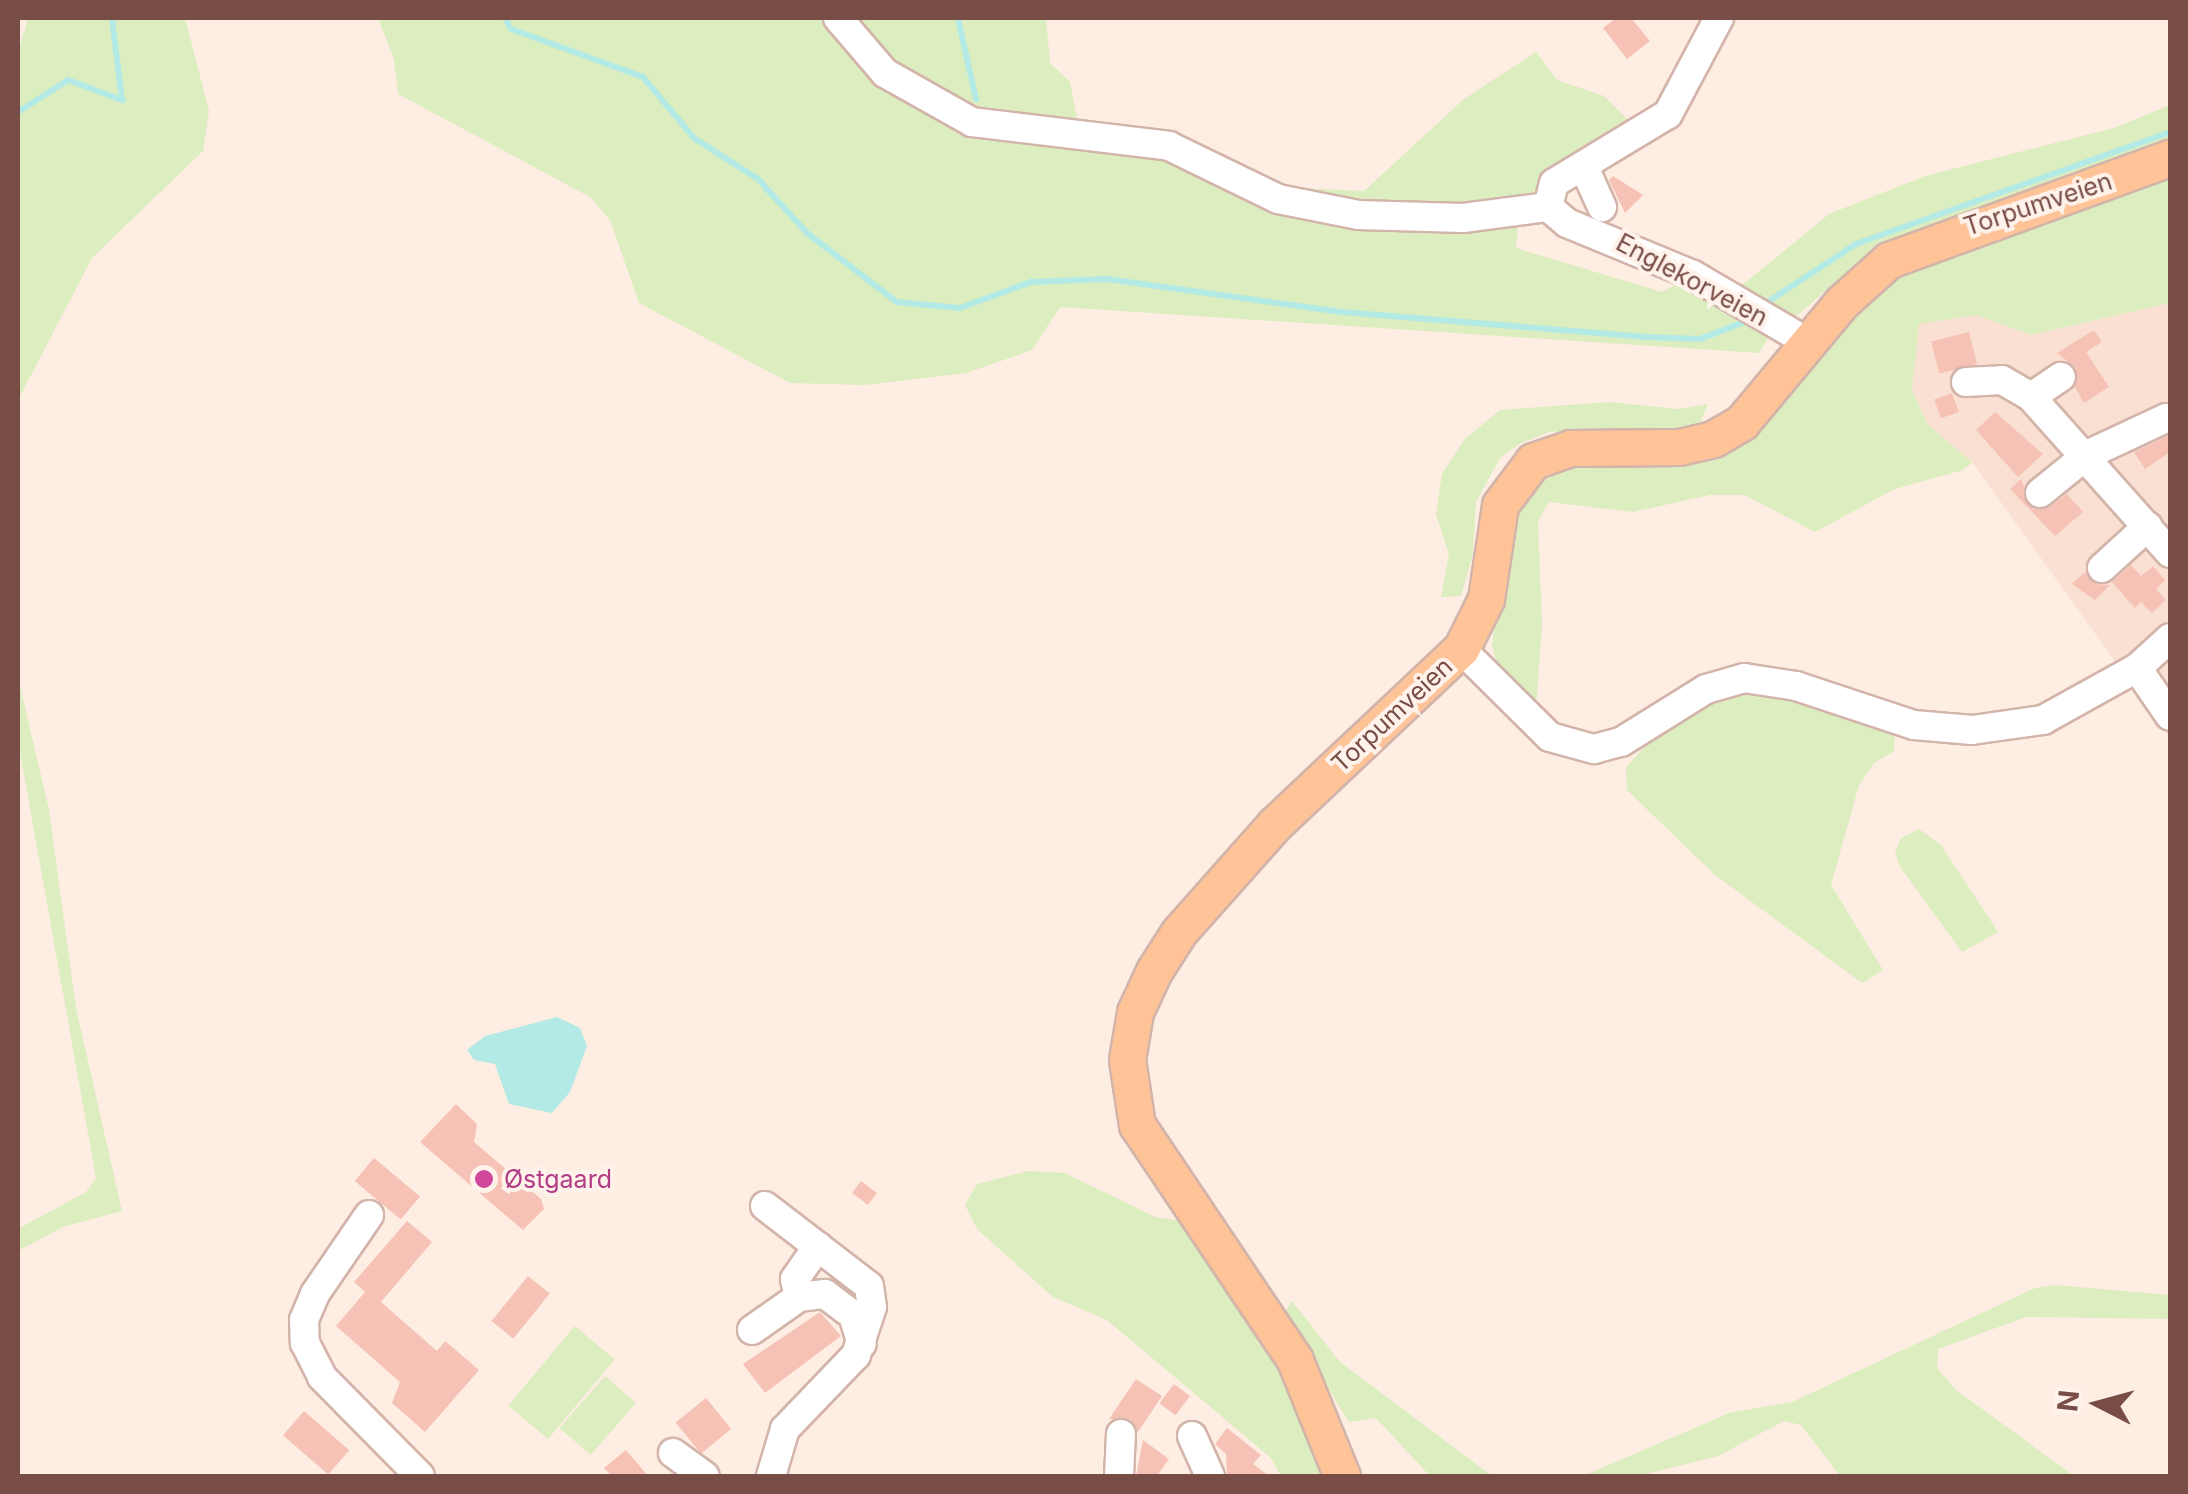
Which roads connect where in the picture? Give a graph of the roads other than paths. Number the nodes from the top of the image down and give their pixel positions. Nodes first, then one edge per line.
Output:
1 (838, 18) edge
2 (1719, 18) edge
3 (2170, 158) edge
4 (1584, 167) junction
5 (1602, 207) dead end
6 (1548, 208) junction
7 (1809, 343) junction
8 (2061, 377) dead end
9 (1966, 382) dead end
10 (2031, 397) junction
11 (2166, 418) dead end
12 (2087, 455) junction
13 (2040, 492) dead end
14 (2161, 535) edge
15 (2102, 568) dead end
16 (2170, 638) edge
17 (1461, 650) junction
18 (2137, 668) junction
19 (2170, 716) edge
20 (765, 1206) dead end
21 (369, 1216) dead end
22 (818, 1246) junction
23 (799, 1298) junction
24 (752, 1330) dead end
25 (862, 1344) junction
26 (1121, 1434) dead end
27 (1192, 1436) dead end
28 (673, 1453) dead end
29 (420, 1476) edge
30 (705, 1476) edge
31 (770, 1476) edge
32 (1119, 1476) edge
33 (1210, 1476) edge
34 (1342, 1476) edge

1 - 6 street
2 - 4 street
3 - 7 main road, Torpumveien
4 - 5 street
4 - 6 street
6 - 7 street, Englekorveien
7 - 17 main road, Torpumveien
8 - 10 street
9 - 10 street
10 - 12 street
11 - 12 street
12 - 13 street
12 - 14 street
14 - 15 street
16 - 18 street
17 - 18 street
17 - 34 main road, Torpumveien
18 - 19 street
20 - 22 street
21 - 29 street
22 - 23 street
22 - 25 street
23 - 24 street
23 - 25 street
25 - 31 street
26 - 32 street
27 - 33 street
28 - 30 street

